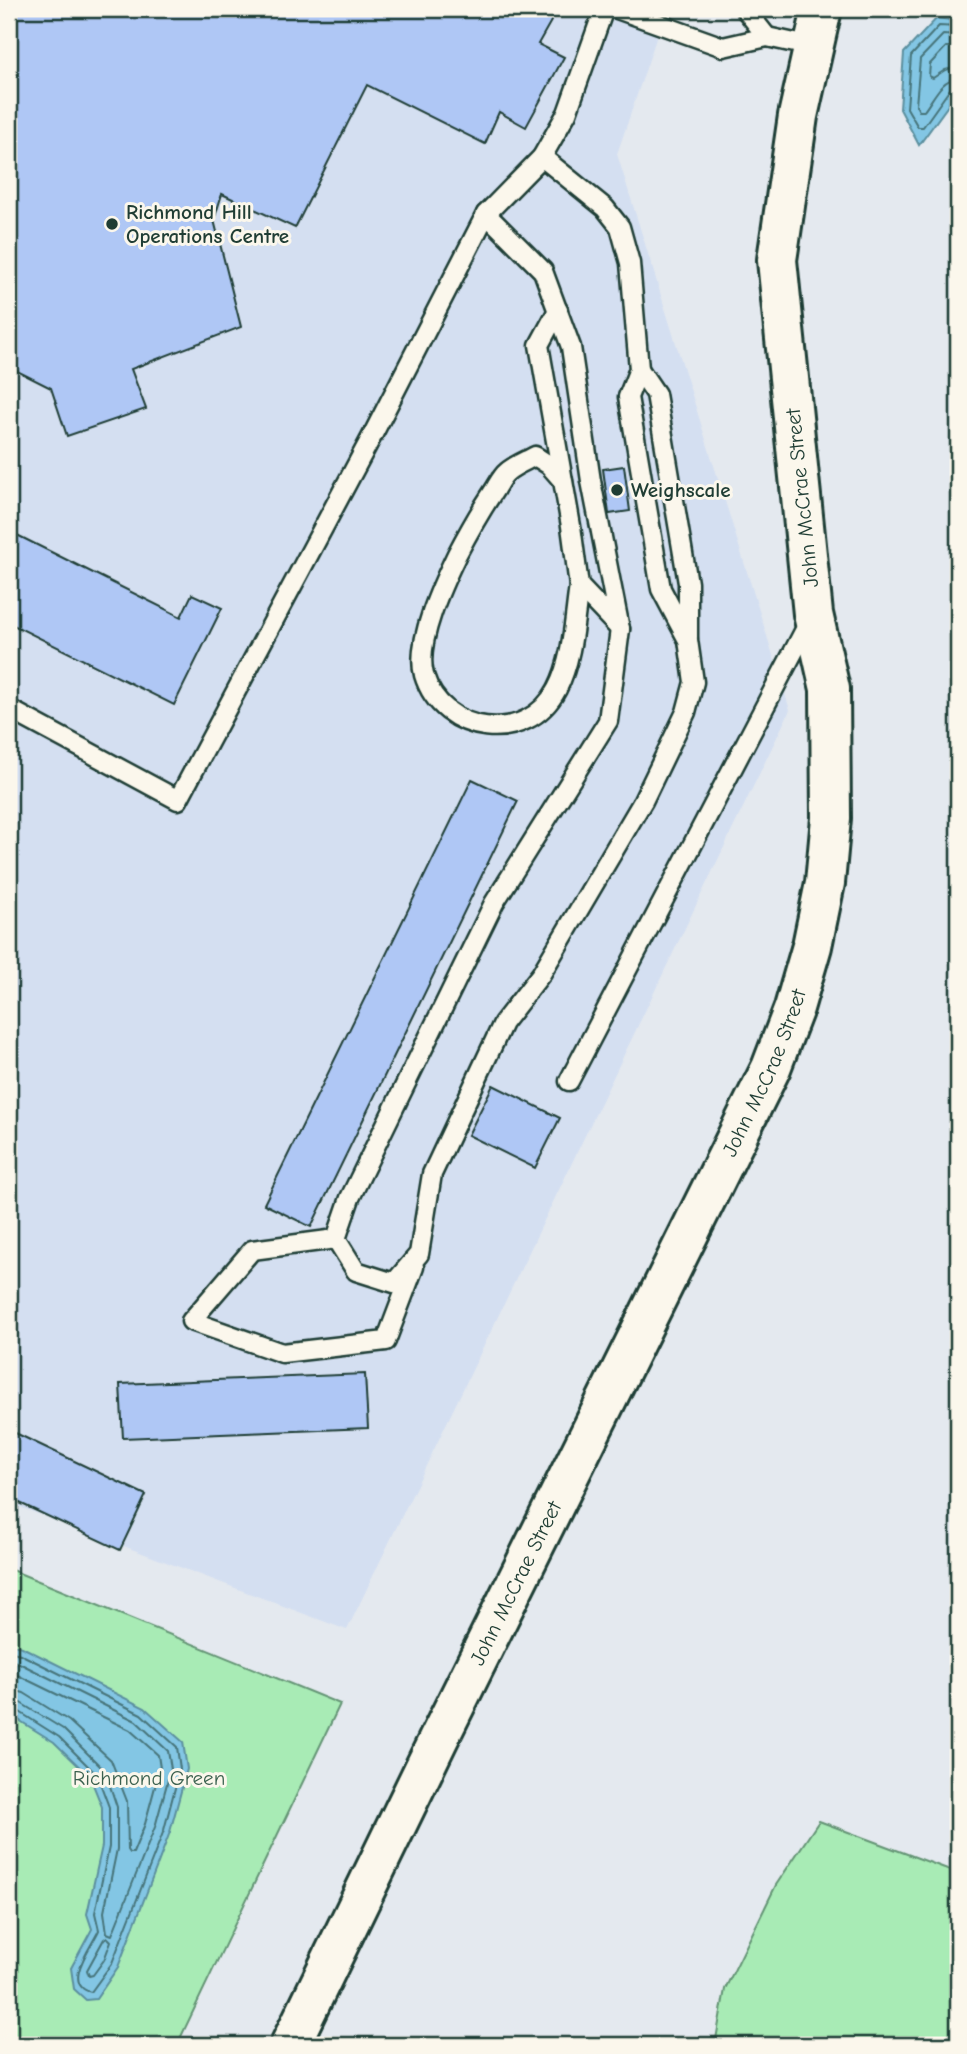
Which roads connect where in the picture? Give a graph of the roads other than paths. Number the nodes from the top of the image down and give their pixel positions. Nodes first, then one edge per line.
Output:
1 (604, 9) edge
2 (617, 9) edge
3 (745, 9) edge
4 (822, 9) edge
5 (767, 37) junction
6 (813, 47) junction
7 (542, 157) junction
8 (486, 214) junction
9 (558, 310) junction
10 (639, 369) junction
11 (564, 481) junction
12 (579, 586) junction
13 (813, 614) junction
14 (620, 629) junction
15 (688, 640) junction
16 (9, 709) edge
17 (569, 1081) dead end
18 (336, 1240) junction
19 (419, 1254) junction
20 (290, 2045) edge

1 - 7 lane
2 - 5 lane
3 - 5 lane
4 - 6 street, John McCrae Street
5 - 6 lane
6 - 13 street, John McCrae Street
7 - 8 lane
7 - 10 lane
8 - 9 lane
8 - 16 lane
9 - 11 lane
9 - 14 lane
10 - 15 lane
10 - 15 lane
11 - 12 lane
11 - 12 lane
12 - 14 lane
13 - 17 lane
13 - 20 street, John McCrae Street
14 - 18 lane
15 - 19 lane
18 - 19 lane
18 - 19 lane

